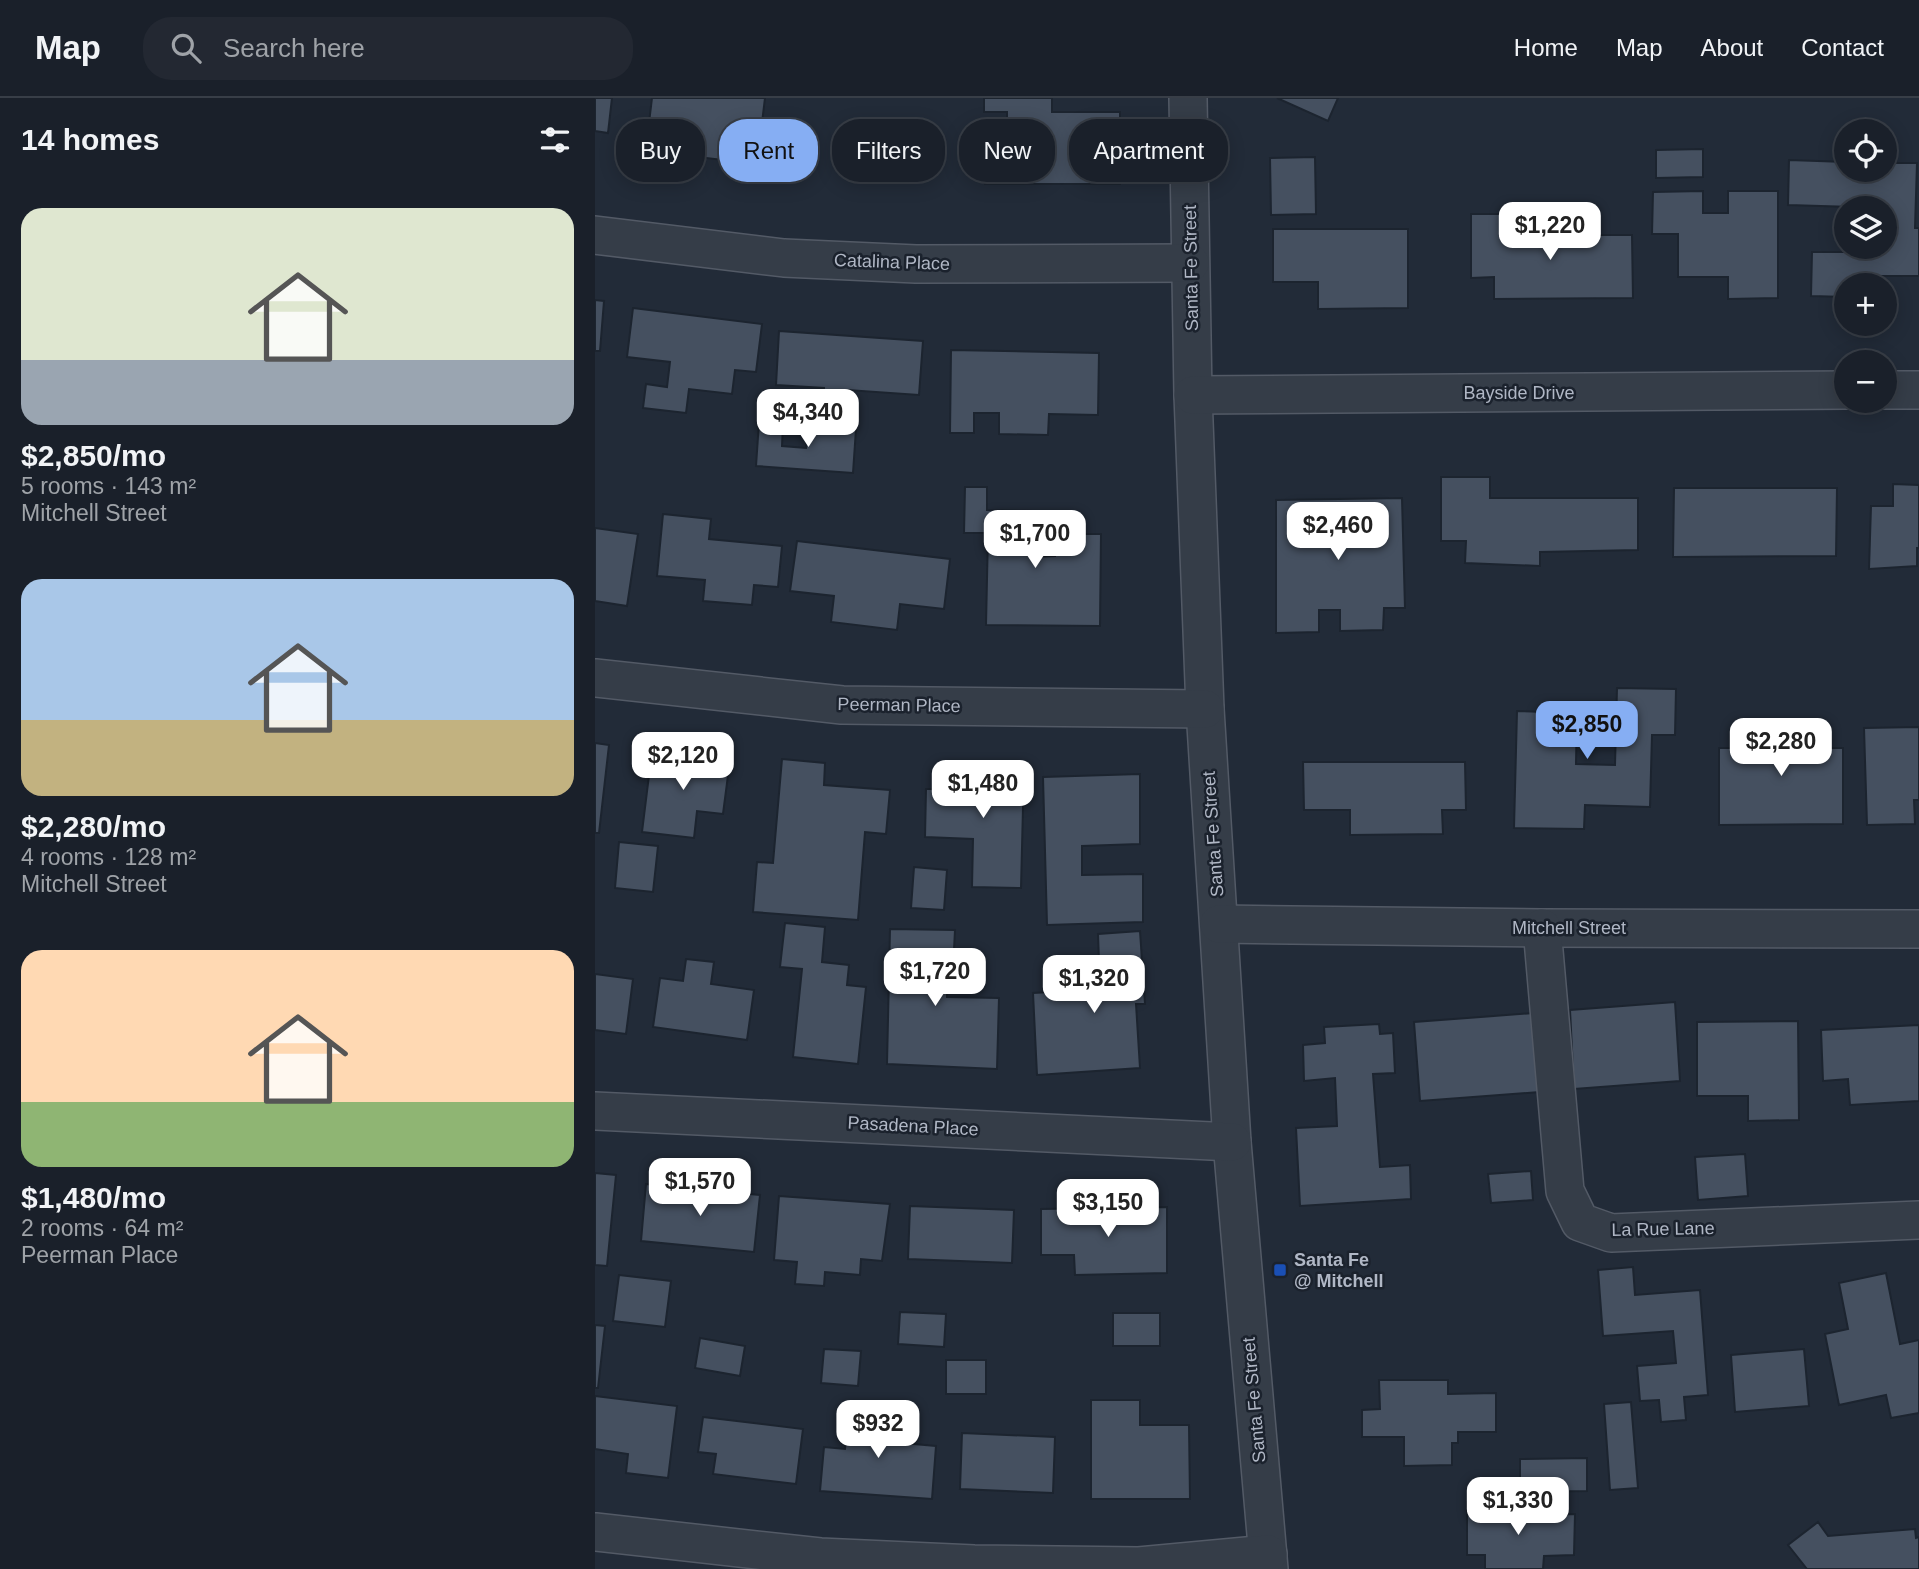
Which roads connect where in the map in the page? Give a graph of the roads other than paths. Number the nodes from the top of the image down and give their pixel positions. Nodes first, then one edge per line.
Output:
1 (1188, 98) edge
2 (595, 234) edge
3 (1191, 263) junction
4 (1834, 390) edge
5 (1897, 390) edge
6 (1919, 390) edge
7 (1193, 395) junction
8 (595, 678) edge
9 (1205, 709) junction
10 (1219, 924) junction
11 (1542, 928) junction
12 (1919, 929) edge
13 (595, 1111) edge
14 (1232, 1142) junction
15 (1919, 1220) edge
16 (595, 1532) edge
17 (1268, 1561) edge

1 - 3 street, Santa Fe Street
2 - 3 street, Catalina Place
3 - 7 street, Santa Fe Street
4 - 7 street, Bayside Drive
5 - 6 street
7 - 9 street, Santa Fe Street
8 - 9 street, Peerman Place
9 - 10 street, Santa Fe Street
10 - 11 street, Mitchell Street
10 - 14 street, Santa Fe Street
11 - 12 street, Mitchell Street
11 - 15 street, La Rue Lane
13 - 14 street, Pasadena Place
14 - 17 street, Santa Fe Street
16 - 17 street

